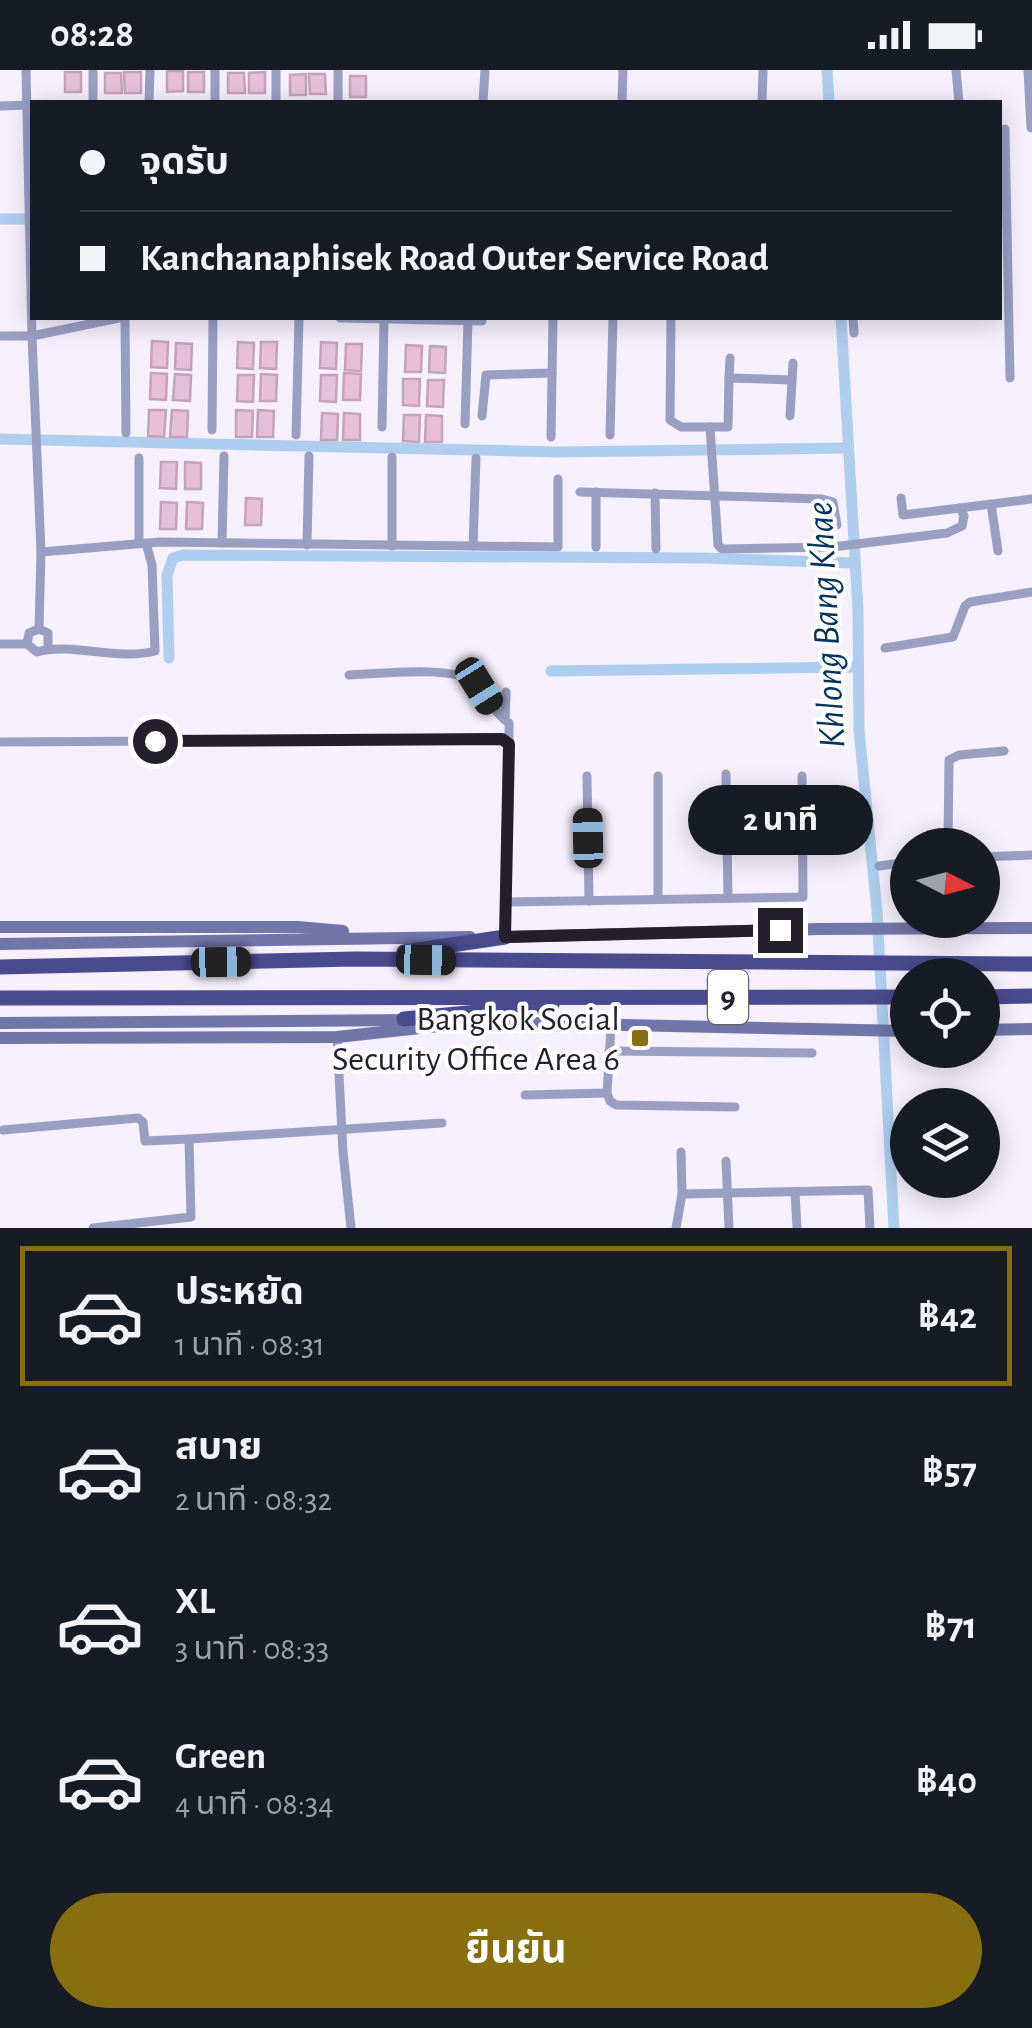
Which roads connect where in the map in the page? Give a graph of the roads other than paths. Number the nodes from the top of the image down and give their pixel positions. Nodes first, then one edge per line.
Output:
1 (26, 70) edge
2 (93, 70) edge
3 (150, 70) edge
4 (215, 70) edge
5 (276, 70) edge
6 (338, 70) edge
7 (485, 70) edge
8 (624, 70) edge
9 (764, 70) edge
10 (956, 70) edge
11 (1028, 70) edge
12 (93, 100) edge
13 (150, 100) edge
14 (215, 100) edge
15 (276, 100) edge
16 (338, 100) edge
17 (483, 100) edge
18 (622, 100) edge
19 (762, 100) edge
20 (959, 100) edge
21 (30, 104) edge
22 (0, 106) edge
23 (1031, 128) edge
24 (1002, 129) edge
25 (30, 211) edge
26 (32, 320) edge
27 (112, 320) edge
28 (122, 320) edge
29 (213, 320) edge
30 (300, 320) edge
31 (384, 320) edge
32 (426, 320) edge
33 (553, 320) edge
34 (613, 320) edge
35 (671, 320) edge
36 (853, 320) edge
37 (468, 321) junction
38 (482, 321) dead end
39 (854, 333) dead end
40 (0, 336) edge
41 (32, 336) junction
42 (730, 358) dead end
43 (792, 363) dead end
44 (552, 373) junction
45 (729, 378) junction
46 (1010, 378) dead end
47 (792, 380) junction
48 (482, 416) dead end
49 (790, 416) dead end
50 (465, 424) dead end
51 (382, 427) dead end
52 (212, 430) dead end
53 (710, 432) junction
54 (126, 433) dead end
55 (296, 435) dead end
56 (610, 435) dead end
57 (551, 438) dead end
58 (224, 456) dead end
59 (309, 456) dead end
60 (392, 457) dead end
61 (139, 458) dead end
62 (476, 458) dead end
63 (558, 479) dead end
64 (580, 492) dead end
65 (596, 492) junction
66 (655, 493) junction
67 (713, 494) junction
68 (901, 498) dead end
69 (1032, 499) edge
70 (991, 504) junction
71 (960, 508) junction
72 (837, 525) dead end
73 (142, 543) junction
74 (222, 543) junction
75 (308, 544) junction
76 (392, 546) junction
77 (473, 546) junction
78 (596, 547) dead end
79 (656, 550) dead end
80 (998, 551) dead end
81 (41, 552) junction
82 (1032, 592) edge
83 (39, 628) junction
84 (0, 644) edge
85 (27, 644) junction
86 (48, 646) junction
87 (884, 648) dead end
88 (350, 675) dead end
89 (506, 692) dead end
90 (505, 720) junction
91 (0, 742) edge
92 (509, 744) junction
93 (1004, 751) dead end
94 (726, 774) dead end
95 (586, 776) dead end
96 (658, 776) dead end
97 (802, 776) dead end
98 (948, 828) edge
99 (1032, 855) edge
100 (1000, 856) edge
101 (890, 864) edge
102 (879, 866) dead end
103 (728, 898) junction
104 (589, 900) junction
105 (658, 900) junction
106 (506, 902) junction
107 (0, 926) edge
108 (1032, 928) edge
109 (415, 937) junction
110 (505, 937) junction
111 (0, 944) edge
112 (355, 959) junction
113 (1032, 964) edge
114 (0, 967) edge
115 (1000, 996) edge
116 (1032, 996) edge
117 (636, 997) junction
118 (890, 997) edge
119 (0, 998) edge
120 (404, 1020) junction
121 (465, 1022) junction
122 (0, 1024) edge
123 (611, 1027) junction
124 (1032, 1029) edge
125 (890, 1030) edge
126 (1000, 1030) edge
127 (338, 1037) junction
128 (0, 1038) edge
129 (609, 1051) junction
130 (812, 1052) dead end
131 (607, 1093) junction
132 (525, 1095) dead end
133 (735, 1106) dead end
134 (442, 1123) dead end
135 (342, 1128) junction
136 (2, 1130) edge
137 (189, 1139) junction
138 (681, 1152) dead end
139 (726, 1161) dead end
140 (795, 1192) junction
141 (728, 1193) junction
142 (682, 1194) junction
143 (93, 1228) edge
144 (352, 1228) edge
145 (676, 1228) edge
146 (729, 1228) edge
147 (797, 1228) edge
148 (870, 1228) edge

1 - 21 street
2 - 12 street
3 - 13 street
4 - 14 street
5 - 15 street
6 - 16 street
7 - 17 street
8 - 18 street
9 - 19 street
10 - 20 street
11 - 23 street
21 - 22 street
21 - 25 street
23 - 24 street
24 - 46 street
26 - 41 street
27 - 41 street
28 - 54 street
29 - 52 street
30 - 55 street
31 - 51 street
32 - 37 street
33 - 44 street
34 - 56 street
35 - 53 street
36 - 39 street
37 - 38 street
37 - 50 street
40 - 41 street
41 - 81 street
42 - 45 street
43 - 47 street
44 - 48 street
44 - 57 street
45 - 47 street
45 - 53 street
47 - 49 street
53 - 67 street
58 - 74 street
59 - 75 street
60 - 76 street
61 - 73 street
62 - 77 street
63 - 77 street
64 - 65 street
65 - 66 street
65 - 78 street
66 - 67 street
66 - 79 street
67 - 71 street
67 - 72 street
68 - 71 street
69 - 70 street
70 - 71 street
70 - 80 street
73 - 74 street
73 - 81 street
73 - 86 street
74 - 75 street
75 - 76 street
76 - 77 street
81 - 83 street
82 - 87 street
83 - 85 street
83 - 86 street
84 - 85 street
85 - 86 street
88 - 90 street
89 - 90 street
90 - 92 street
91 - 92 street
92 - 106 street
93 - 98 street
94 - 103 street
95 - 104 street
96 - 105 street
97 - 103 street
99 - 100 street
101 - 102 street
103 - 105 street
104 - 105 street
104 - 106 street
106 - 110 street
107 - 109 main road
108 - 110 main road
109 - 110 main road
109 - 111 main road
110 - 112 highway
112 - 113 highway, 9
112 - 114 highway, 9
115 - 116 highway
117 - 118 highway, 9
117 - 119 highway, 9
117 - 120 highway
120 - 121 main road
120 - 122 main road
121 - 123 main road
121 - 127 main road
123 - 125 main road
123 - 129 street
124 - 126 main road
127 - 128 main road
127 - 135 street
129 - 130 street
129 - 131 street
131 - 132 street
131 - 133 street
134 - 135 street
135 - 137 street
135 - 144 street
136 - 137 street
137 - 143 street
138 - 142 street
139 - 141 street
140 - 141 street
140 - 147 street
140 - 148 street
141 - 142 street
141 - 146 street
142 - 145 street

